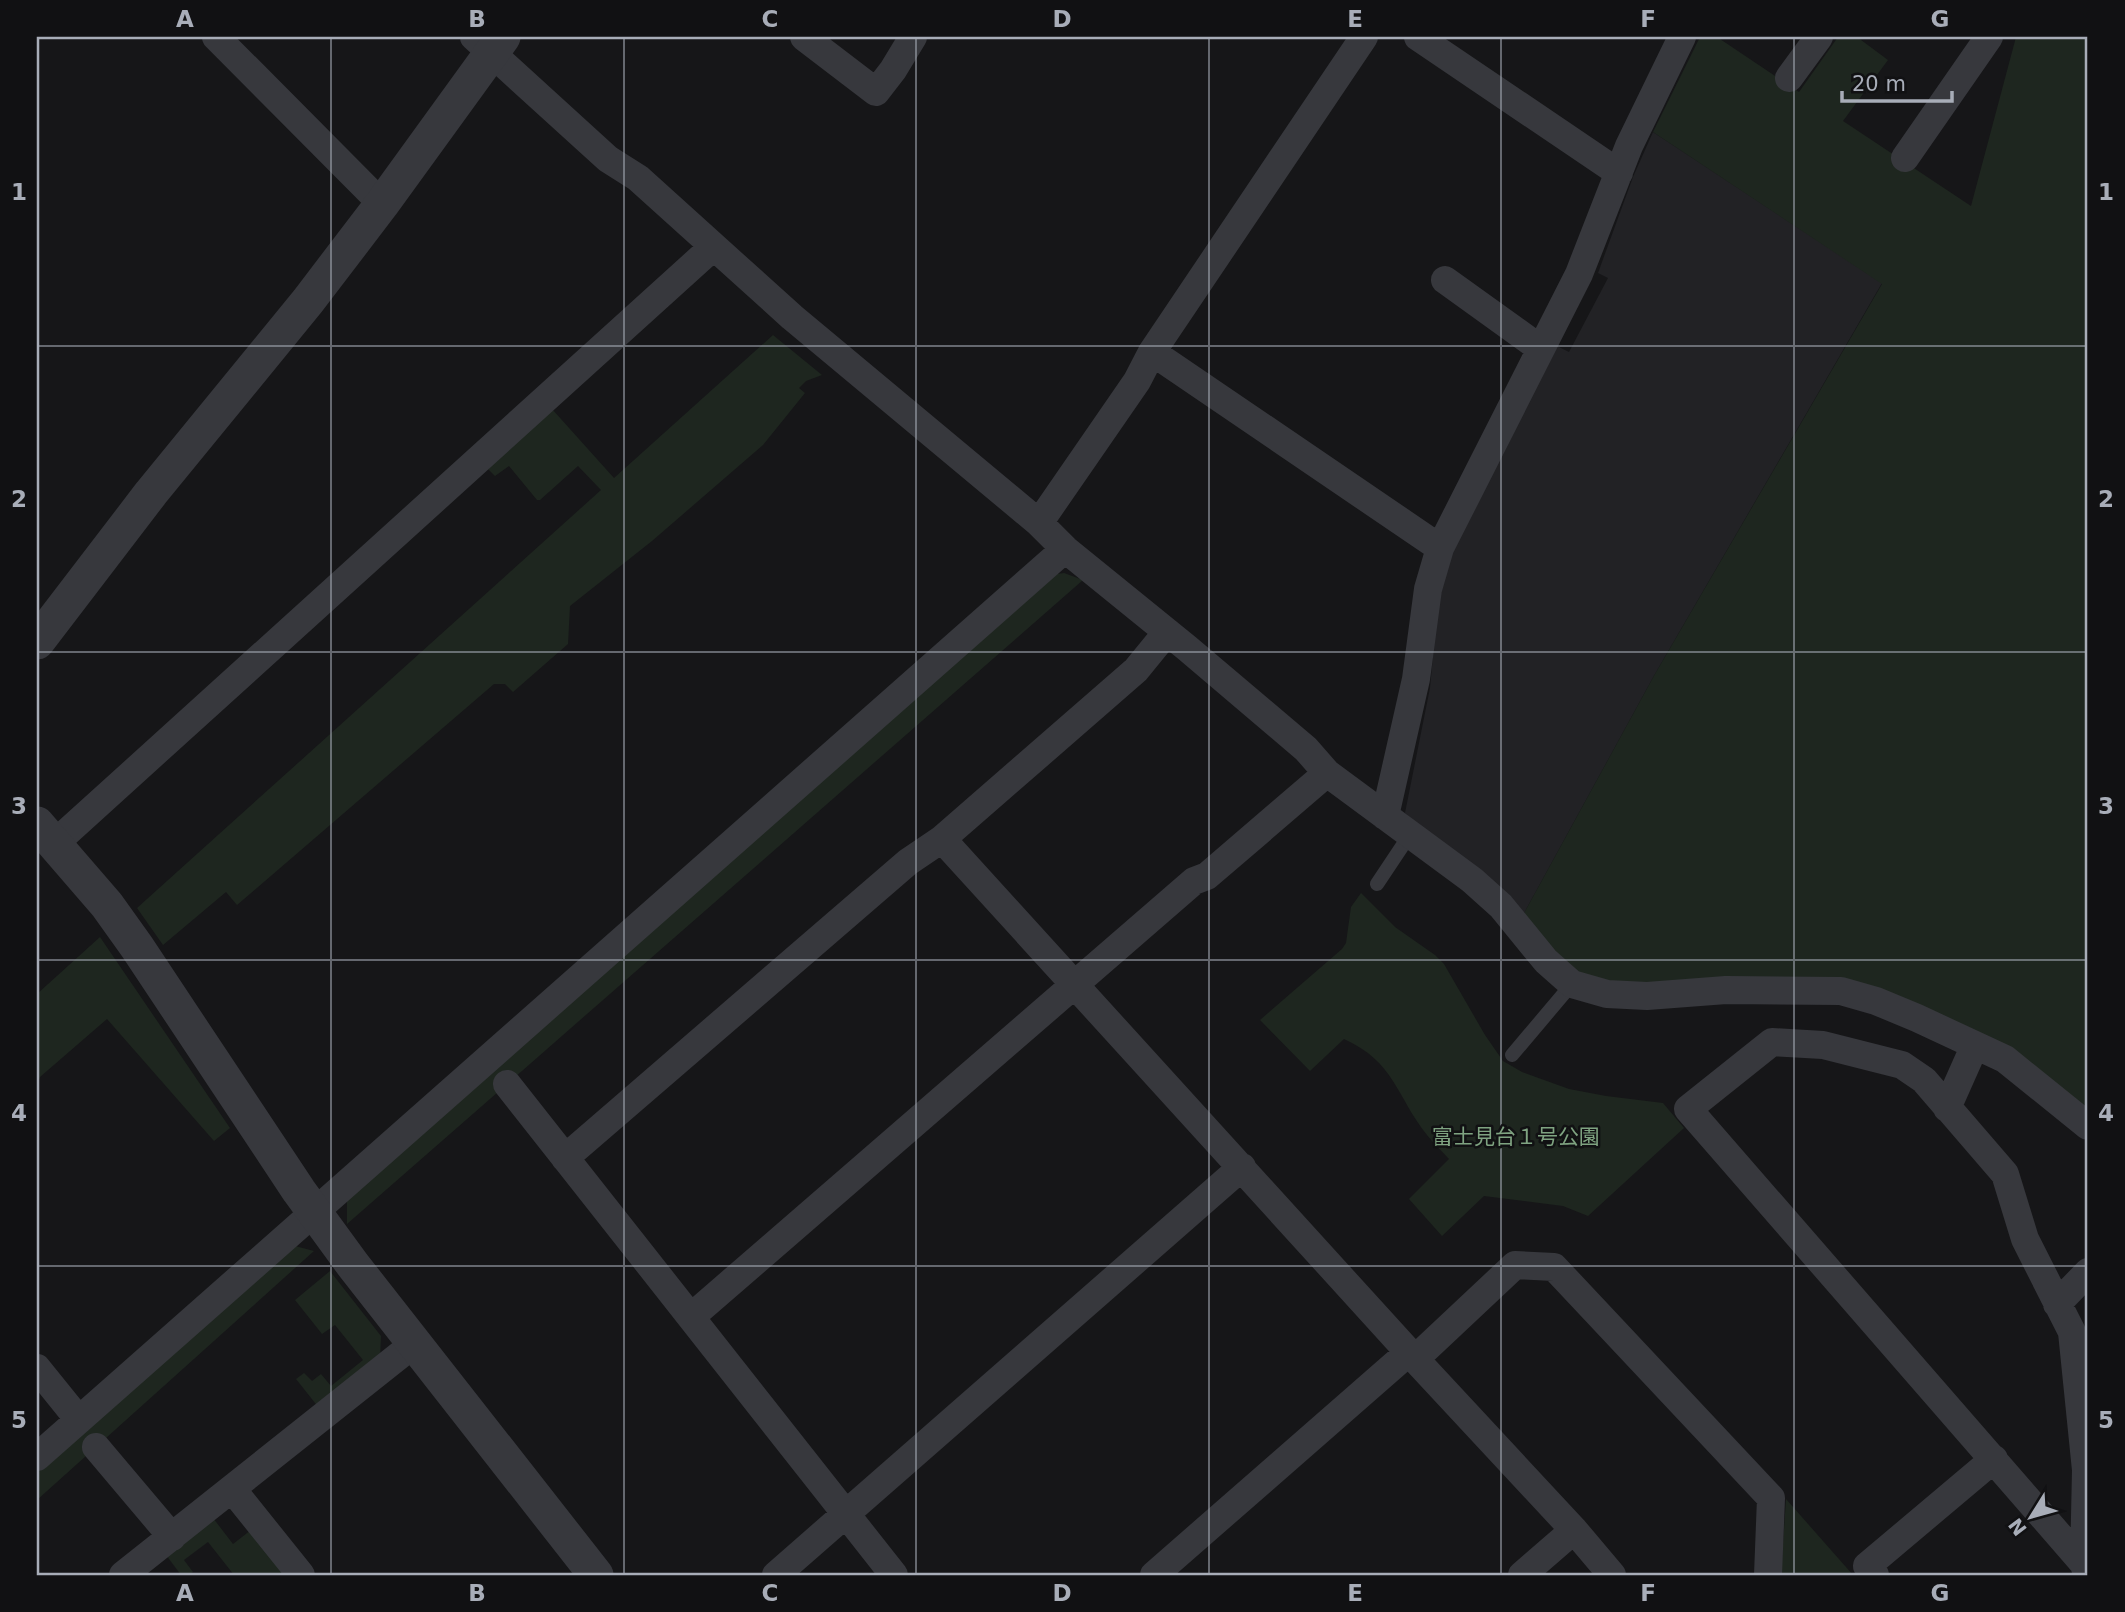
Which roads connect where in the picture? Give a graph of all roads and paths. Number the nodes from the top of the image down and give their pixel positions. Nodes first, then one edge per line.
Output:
1 (216, 37) edge
2 (804, 37) edge
3 (913, 37) edge
4 (1364, 37) edge
5 (1418, 37) edge
6 (1682, 37) edge
7 (1819, 37) edge
8 (1989, 37) edge
9 (489, 42) edge
10 (1789, 78) dead end
11 (1905, 158) dead end
12 (1619, 173) junction
13 (382, 204) junction
14 (713, 247) junction
15 (1445, 280) dead end
16 (1541, 349) junction
17 (1152, 352) junction
18 (1039, 523) junction
19 (1440, 548) junction
20 (1065, 549) junction
21 (1167, 632) junction
22 (37, 642) edge
23 (1327, 773) junction
24 (1385, 816) junction
25 (1411, 833) junction
26 (46, 834) edge
27 (942, 839) junction
28 (1377, 884) dead end
29 (1075, 984) junction
30 (1572, 984) junction
31 (1975, 1045) junction
32 (1512, 1055) dead end
33 (507, 1084) dead end
34 (1947, 1108) junction
35 (2088, 1126) edge
36 (565, 1158) junction
37 (1242, 1167) junction
38 (314, 1213) junction
39 (2088, 1272) edge
40 (2057, 1304) junction
41 (691, 1317) junction
42 (415, 1343) junction
43 (1412, 1355) junction
44 (37, 1368) edge
45 (79, 1420) junction
46 (96, 1447) dead end
47 (37, 1457) edge
48 (1994, 1459) junction
49 (232, 1489) junction
50 (845, 1515) junction
51 (1574, 1530) junction
52 (172, 1537) junction
53 (2085, 1570) edge
54 (123, 1575) edge
55 (302, 1575) edge
56 (596, 1575) edge
57 (776, 1575) edge
58 (894, 1575) edge
59 (1154, 1575) edge
60 (1522, 1575) edge
61 (1612, 1575) edge
62 (1768, 1575) edge
63 (1875, 1575) edge

1 - 13 street
2 - 3 street
4 - 17 street
5 - 12 street
6 - 12 street
7 - 10 street
8 - 11 street
9 - 13 street
9 - 14 street
12 - 16 street
13 - 22 street
14 - 18 street
14 - 26 street
15 - 16 street
16 - 19 street
17 - 18 street
17 - 19 street
18 - 20 street
19 - 24 street
20 - 21 street
20 - 38 street
21 - 23 street
21 - 27 street
23 - 24 street
23 - 29 street
24 - 25 street
25 - 28 lane
25 - 30 street
26 - 38 street
27 - 29 street
27 - 36 street
29 - 37 street
29 - 41 street
30 - 31 street
30 - 32 lane
31 - 34 street
31 - 35 street
33 - 36 street
34 - 40 street
34 - 48 street
36 - 41 street
37 - 43 street
37 - 50 street
38 - 42 street
38 - 45 street
39 - 40 street
40 - 53 street
41 - 50 street
42 - 49 street
42 - 56 street
43 - 51 street
43 - 59 street
43 - 62 street
44 - 45 street
45 - 47 street
46 - 52 street
48 - 53 street
48 - 63 street
49 - 52 street
49 - 55 street
50 - 57 street
50 - 58 street
51 - 60 street
51 - 61 street
52 - 54 street

